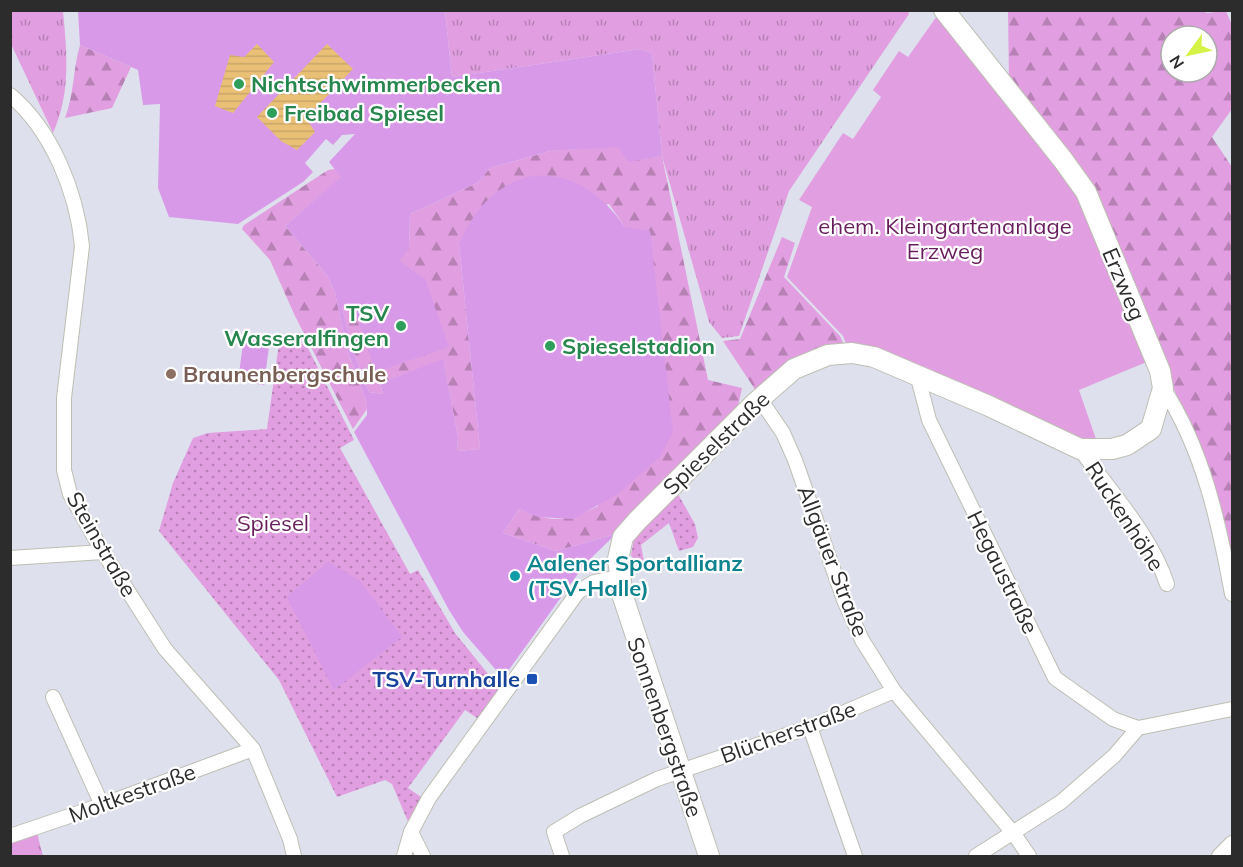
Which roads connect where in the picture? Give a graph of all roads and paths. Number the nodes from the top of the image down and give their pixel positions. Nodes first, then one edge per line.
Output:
1 (944, 10) edge
2 (10, 95) edge
3 (917, 375) junction
4 (1163, 388) junction
5 (760, 399) junction
6 (1080, 449) junction
7 (103, 552) junction
8 (10, 558) edge
9 (618, 577) junction
10 (1167, 584) dead end
11 (1233, 594) edge
12 (622, 597) joint
13 (894, 691) junction
14 (53, 697) dead end
15 (1233, 709) edge
16 (810, 728) junction
17 (1138, 728) junction
18 (253, 749) junction
19 (680, 770) junction
20 (102, 805) junction
21 (411, 832) junction
22 (1014, 834) junction
23 (10, 836) edge
24 (1233, 843) edge
25 (294, 856) edge
26 (404, 856) edge
27 (423, 856) edge
28 (562, 856) edge
29 (709, 856) edge
30 (855, 856) edge
31 (976, 856) edge
32 (1029, 856) edge
33 (1219, 856) edge

1 - 4 street, Erzweg
2 - 7 street, Steinstraße
3 - 5 street, Spieselstraße
3 - 6 street, Spieselstraße
3 - 17 street, Hegaustraße
4 - 6 street, Spieselstraße
4 - 11 street, Erzweg
5 - 9 street, Spieselstraße
5 - 13 street, Allgäuer Straße
6 - 10 street, Ruckenhöhe
7 - 8 street
7 - 18 street, Steinstraße
9 - 12 street, Spieselstraße
9 - 21 street
12 - 19 street, Sonnenbergstraße
13 - 16 street, Blücherstraße
13 - 22 street, Allgäuer Straße
14 - 20 street
15 - 17 street
16 - 19 street, Blücherstraße
16 - 30 street
17 - 22 street
18 - 20 street, Moltkestraße
18 - 25 street, Steinstraße
19 - 28 street, Blücherstraße
19 - 29 street, Sonnenbergstraße
20 - 23 street, Moltkestraße
21 - 26 street
21 - 27 street
22 - 31 street
22 - 32 street, Allgäuer Straße
24 - 33 street

